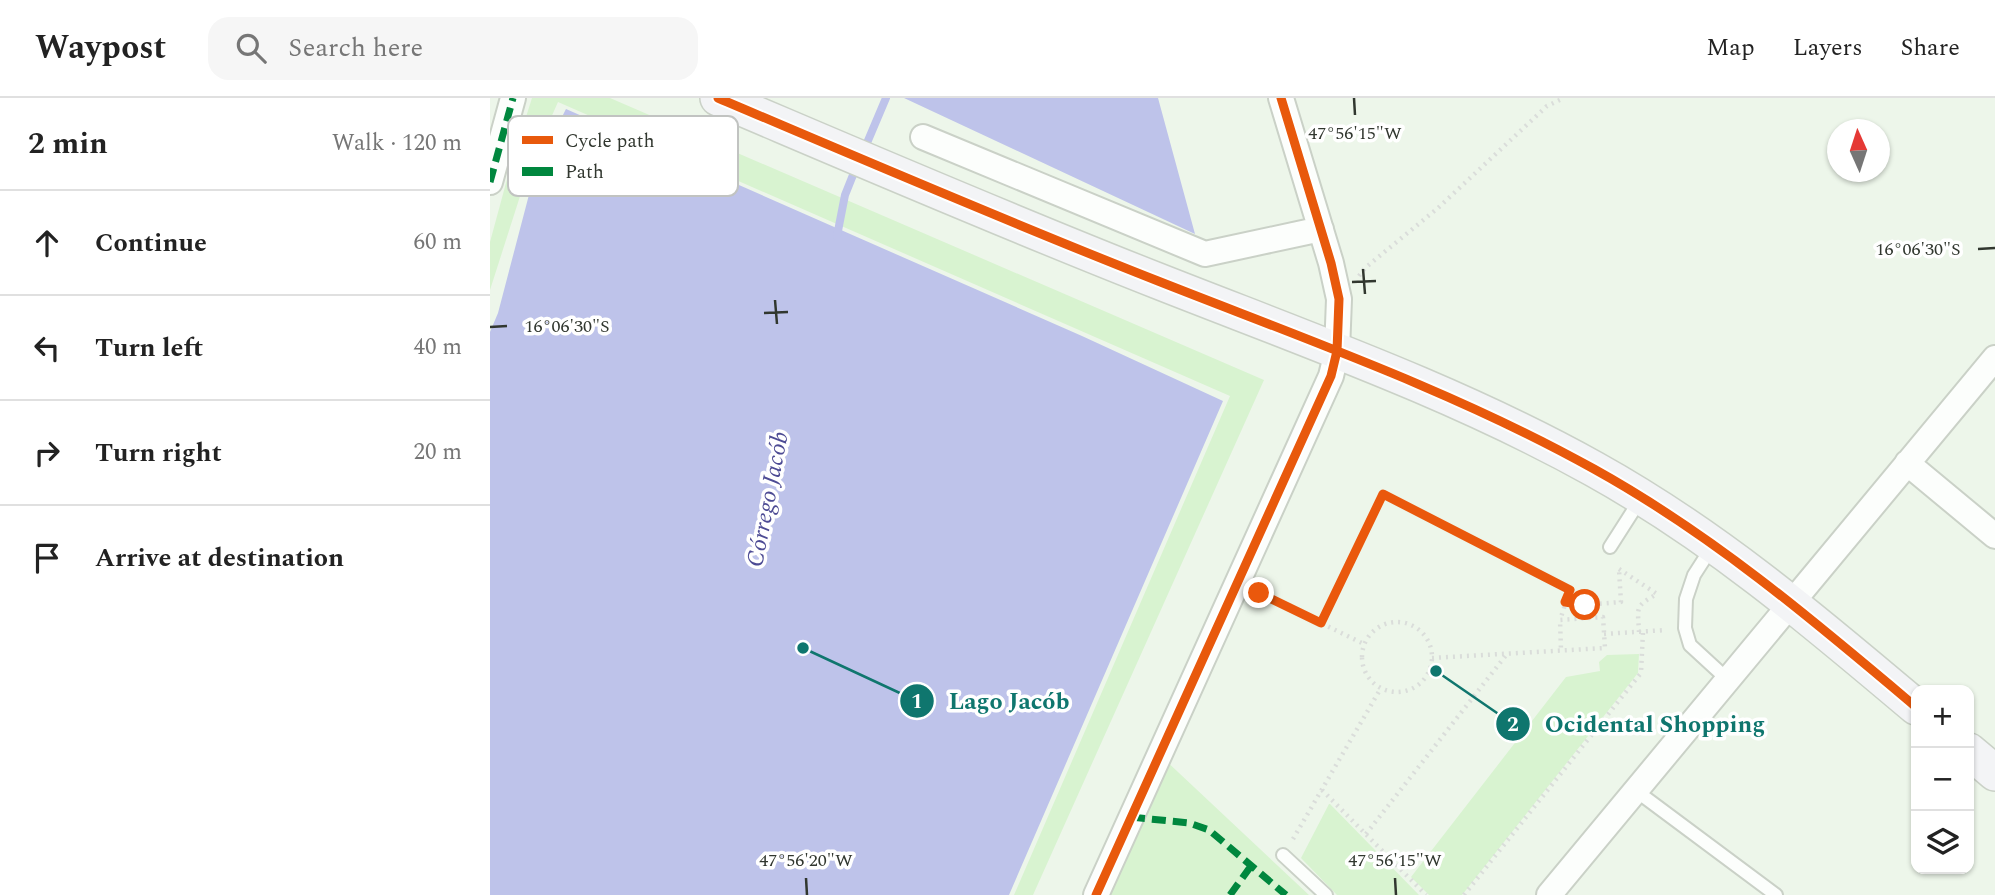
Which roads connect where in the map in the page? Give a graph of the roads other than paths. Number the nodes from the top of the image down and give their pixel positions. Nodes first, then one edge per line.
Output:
1 (513, 98) edge
2 (718, 98) edge
3 (1281, 98) edge
4 (508, 116) edge
5 (508, 116) edge
6 (923, 136) dead end
7 (490, 182) edge
8 (1321, 229) junction
9 (1337, 351) junction
10 (1995, 358) edge
11 (1907, 463) junction
12 (1642, 497) junction
13 (1995, 536) edge
14 (1714, 544) junction
15 (1610, 547) dead end
16 (1791, 602) junction
17 (1727, 679) junction
18 (1911, 703) edge
19 (1974, 755) edge
20 (1995, 773) edge
21 (1635, 790) junction
22 (1283, 855) dead end
23 (1096, 895) edge
24 (1326, 895) edge
25 (1549, 895) edge
26 (1776, 895) edge

1 - 5 street
2 - 9 street
3 - 8 street
4 - 7 street
6 - 8 street
8 - 9 street
9 - 12 street
9 - 23 street
10 - 11 street
11 - 13 street
11 - 16 street
12 - 14 street
12 - 15 lane
14 - 16 street
14 - 17 lane
16 - 17 street
16 - 18 street
17 - 21 street
19 - 20 street
21 - 25 street
21 - 26 lane
22 - 24 lane

